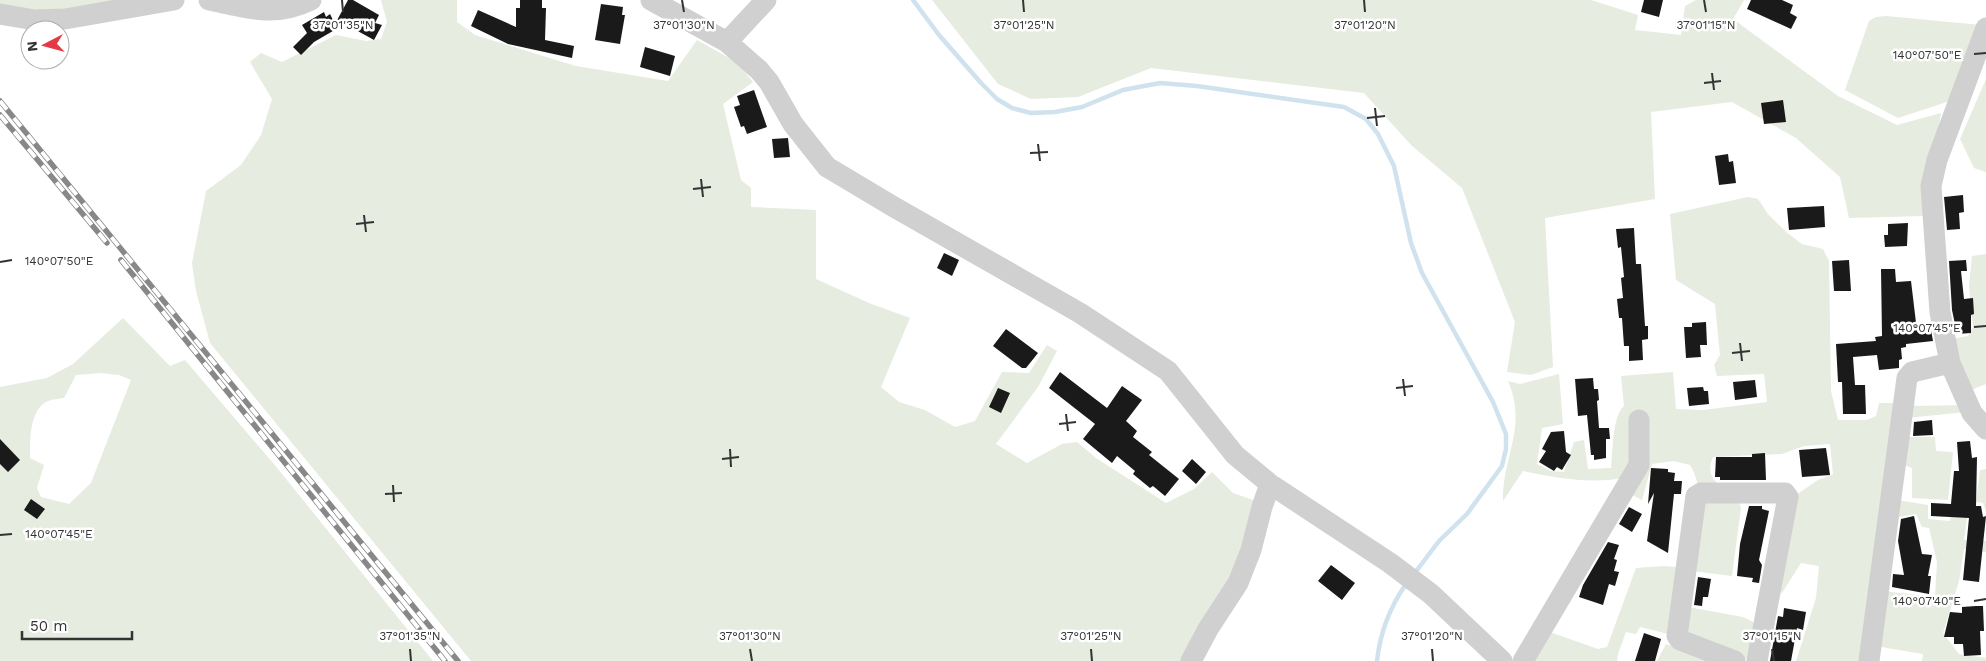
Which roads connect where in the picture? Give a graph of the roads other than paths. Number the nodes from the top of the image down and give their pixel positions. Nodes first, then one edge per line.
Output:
1 (174, 0) edge
2 (209, 0) edge
3 (311, 0) edge
4 (651, 0) edge
5 (766, 0) edge
6 (0, 14) edge
7 (1986, 28) edge
8 (727, 42) junction
9 (1950, 363) junction
10 (1639, 420) dead end
11 (1986, 429) edge
12 (1270, 484) junction
13 (1191, 661) edge
14 (1502, 661) edge
15 (1523, 661) edge
16 (1735, 661) edge
17 (1757, 661) edge
18 (1869, 661) edge

1 - 6 street
2 - 3 street
4 - 8 street
5 - 8 street
7 - 9 street
8 - 12 street
9 - 11 street
9 - 18 street
10 - 15 street
12 - 13 street
12 - 14 street
16 - 17 street

